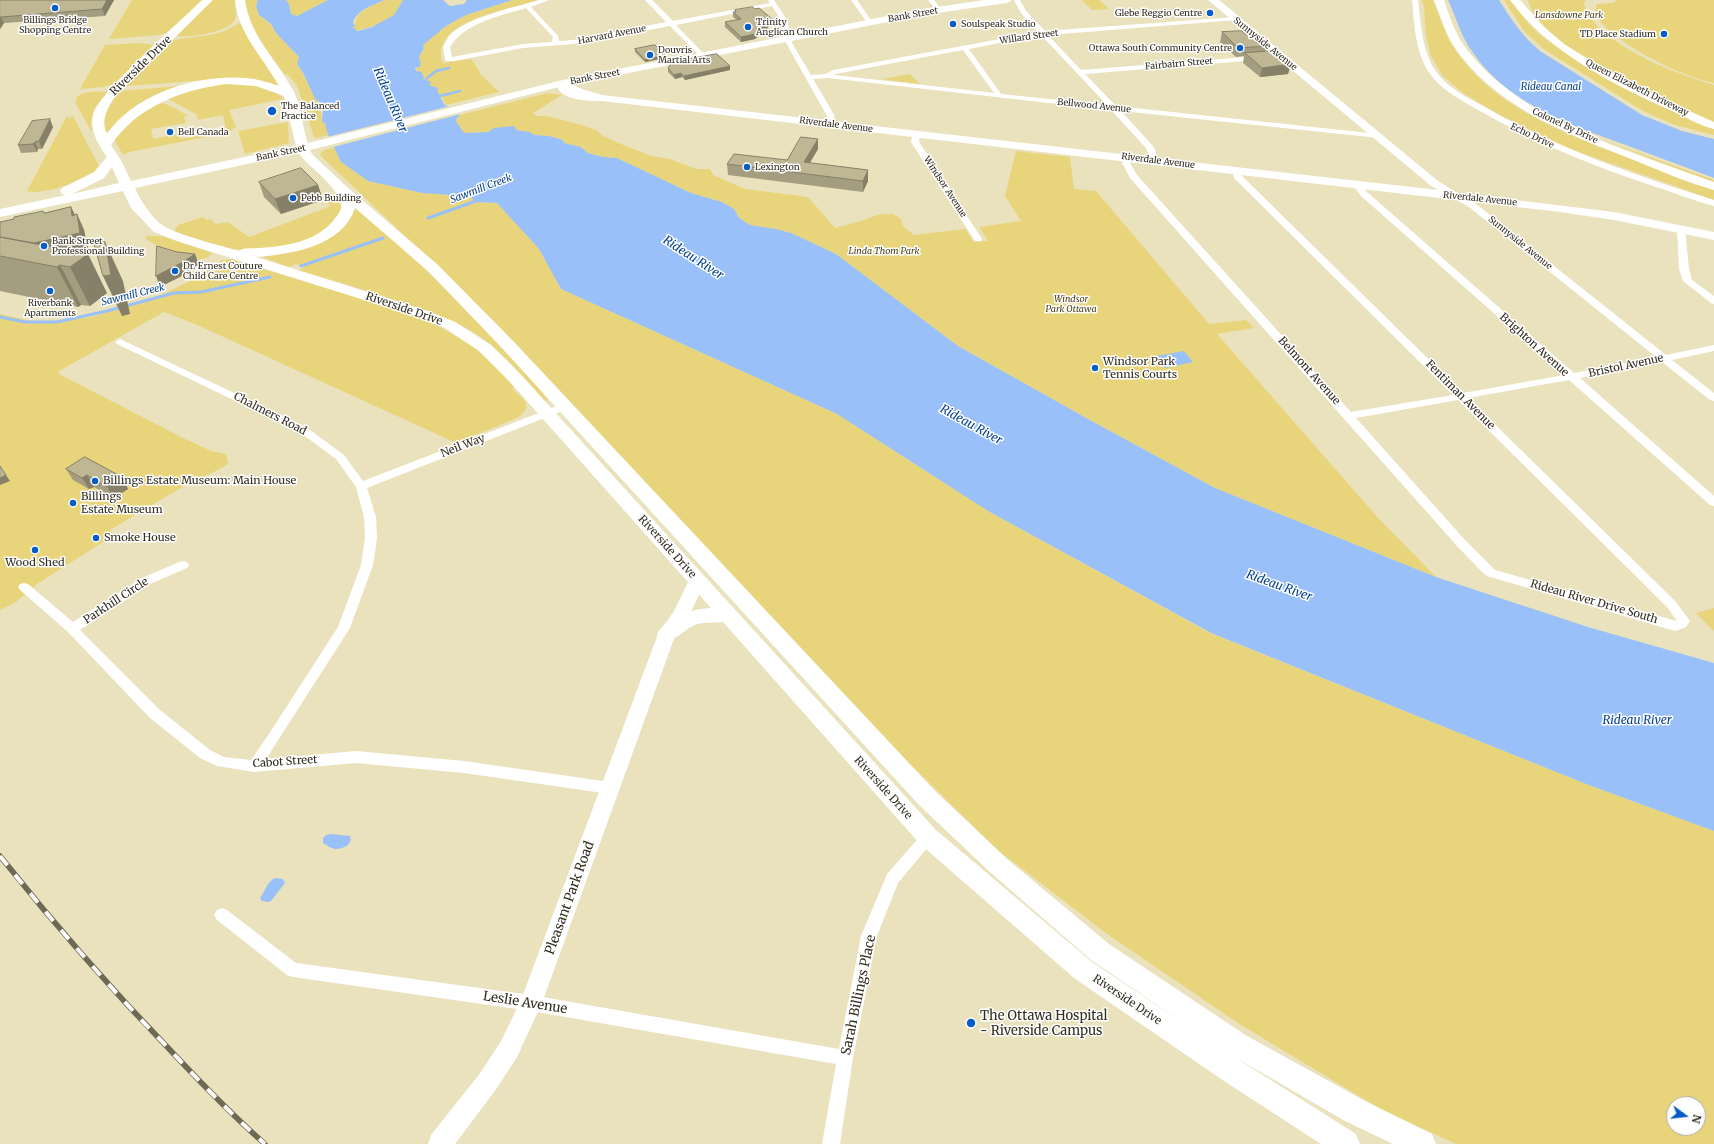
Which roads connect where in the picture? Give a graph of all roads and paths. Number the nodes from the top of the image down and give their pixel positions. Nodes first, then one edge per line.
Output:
1 (208, 0) edge
2 (240, 0) edge
3 (546, 0) edge
4 (648, 0) edge
5 (854, 0) edge
6 (931, 0) edge
7 (1007, 0) edge
8 (1017, 0) edge
9 (1213, 0) edge
10 (1415, 0) edge
11 (1439, 0) edge
12 (1515, 0) edge
13 (1523, 0) edge
14 (772, 2) edge
15 (228, 3) dead end
16 (528, 7) junction
17 (939, 10) junction
18 (1528, 14) junction
19 (242, 15) junction
20 (1235, 19) junction
21 (870, 22) junction
22 (671, 24) junction
23 (1043, 33) junction
24 (788, 38) junction
25 (555, 43) junction
26 (964, 47) junction
27 (702, 55) junction
28 (1272, 57) junction
29 (1078, 72) junction
30 (828, 76) junction
31 (809, 77) junction
32 (563, 83) junction
33 (289, 94) junction
34 (997, 96) junction
35 (1113, 108) junction
36 (826, 124) junction
37 (1714, 126) edge
38 (916, 134) junction
39 (1378, 136) junction
40 (105, 145) junction
41 (303, 148) junction
42 (113, 158) junction
43 (1128, 158) junction
44 (1153, 161) junction
45 (1236, 170) junction
46 (126, 184) junction
47 (1357, 185) junction
48 (1714, 186) edge
49 (67, 191) junction
50 (343, 191) junction
51 (88, 195) junction
52 (1456, 196) junction
53 (1714, 203) edge
54 (0, 205) edge
55 (136, 205) junction
56 (0, 213) edge
57 (1681, 229) junction
58 (1714, 236) edge
59 (978, 238) dead end
60 (231, 254) junction
61 (1714, 301) edge
62 (120, 342) dead end
63 (1714, 348) edge
64 (1663, 358) junction
65 (1571, 377) junction
66 (1461, 396) junction
67 (1714, 398) edge
68 (566, 406) junction
69 (547, 414) junction
70 (1349, 416) junction
71 (361, 486) junction
72 (1714, 502) edge
73 (183, 565) dead end
74 (715, 570) junction
75 (1503, 576) joint
76 (697, 580) junction
77 (24, 587) dead end
78 (728, 615) junction
79 (1684, 621) joint
80 (72, 629) junction
81 (667, 634) junction
82 (254, 766) junction
83 (610, 788) junction
84 (928, 837) junction
85 (222, 915) dead end
86 (531, 1003) junction
87 (845, 1058) junction
88 (440, 1144) edge
89 (831, 1144) edge
90 (1346, 1144) edge
91 (1422, 1144) edge

1 - 40 main road, Riverside Drive
2 - 19 main road, Riverside Drive
3 - 16 street
4 - 22 street
5 - 21 street
6 - 17 street
7 - 17 main road, Bank Street
8 - 23 street
9 - 20 street, Sunnyside Avenue
10 - 53 street, Echo Drive
11 - 48 street, Colonel By Drive
12 - 18 street, Queen Elizabeth Driveway
13 - 18 street, Queen Elizabeth Driveway
14 - 22 street, Harvard Avenue
14 - 24 street
15 - 19 main road
16 - 25 street
16 - 25 street, Harvard Avenue
17 - 21 main road, Bank Street
18 - 37 street, Queen Elizabeth Driveway
19 - 33 main road, Riverside Drive
20 - 23 street, Willard Street
20 - 28 street, Sunnyside Avenue
21 - 24 main road, Bank Street
22 - 25 street, Harvard Avenue
22 - 27 street
23 - 26 street, Willard Street
23 - 29 street
24 - 27 main road, Bank Street
24 - 31 street
26 - 30 street, Willard Street
26 - 34 street
27 - 32 main road, Bank Street
28 - 29 street, Fairbairn Street
28 - 39 street, Sunnyside Avenue
29 - 35 street
30 - 31 street, Bellwood Avenue
30 - 34 street, Bellwood Avenue
31 - 36 street
32 - 36 street, Riverdale Avenue
32 - 41 main road, Bank Street
33 - 40 main road
33 - 41 main road, Riverside Drive
34 - 35 street, Bellwood Avenue
35 - 39 street, Bellwood Avenue
35 - 44 street
36 - 38 street, Riverdale Avenue
38 - 43 street, Riverdale Avenue
38 - 59 street, Windsor Avenue
39 - 52 street, Sunnyside Avenue
40 - 42 main road, Riverside Drive
41 - 46 main road, Bank Street
41 - 50 main road, Riverside Drive
42 - 46 main road, Riverside Drive
42 - 49 main road
43 - 44 street, Riverdale Avenue
43 - 70 street, Belmont Avenue
44 - 45 street, Riverdale Avenue
45 - 47 street, Riverdale Avenue
45 - 66 street, Fentiman Avenue
46 - 49 main road, Bank Street
46 - 51 main road, Bank Street
46 - 55 main road, Riverside Drive
47 - 52 street, Riverdale Avenue
47 - 65 street, Brighton Avenue
49 - 54 main road, Bank Street
50 - 60 main road
50 - 68 main road, Riverside Drive
51 - 55 main road
51 - 56 main road, Bank Street
52 - 57 street, Riverdale Avenue
52 - 64 street, Sunnyside Avenue
55 - 60 main road, Riverside Drive
57 - 58 street, Riverdale Avenue
57 - 61 street
60 - 69 main road, Riverside Drive
62 - 71 street, Chalmers Road
63 - 64 street, Bristol Avenue
64 - 65 street, Bristol Avenue
64 - 67 street, Sunnyside Avenue
65 - 66 street, Bristol Avenue
65 - 72 street, Brighton Avenue
66 - 70 street, Bristol Avenue
66 - 79 street, Fentiman Avenue
68 - 69 street, Neil Way
68 - 74 main road, Riverside Drive
69 - 71 street, Neil Way
69 - 76 main road, Riverside Drive
70 - 75 street, Belmont Avenue
71 - 82 street, Chalmers Road
73 - 80 street, Parkhill Circle
74 - 76 street
74 - 91 main road, Riverside Drive
75 - 79 street, Rideau River Drive South
76 - 78 main road, Riverside Drive
76 - 81 street, Pleasant Park Road
77 - 80 street, Cabot Street
78 - 81 main road
78 - 84 main road, Riverside Drive
80 - 82 street, Cabot Street
81 - 83 street, Pleasant Park Road
82 - 83 street, Cabot Street
83 - 86 street, Pleasant Park Road
84 - 87 street, Sarah Billings Place
84 - 90 main road, Riverside Drive
85 - 86 street, Leslie Avenue
86 - 87 street, Leslie Avenue
86 - 88 street, Pleasant Park Road
87 - 89 street, Sarah Billings Place

